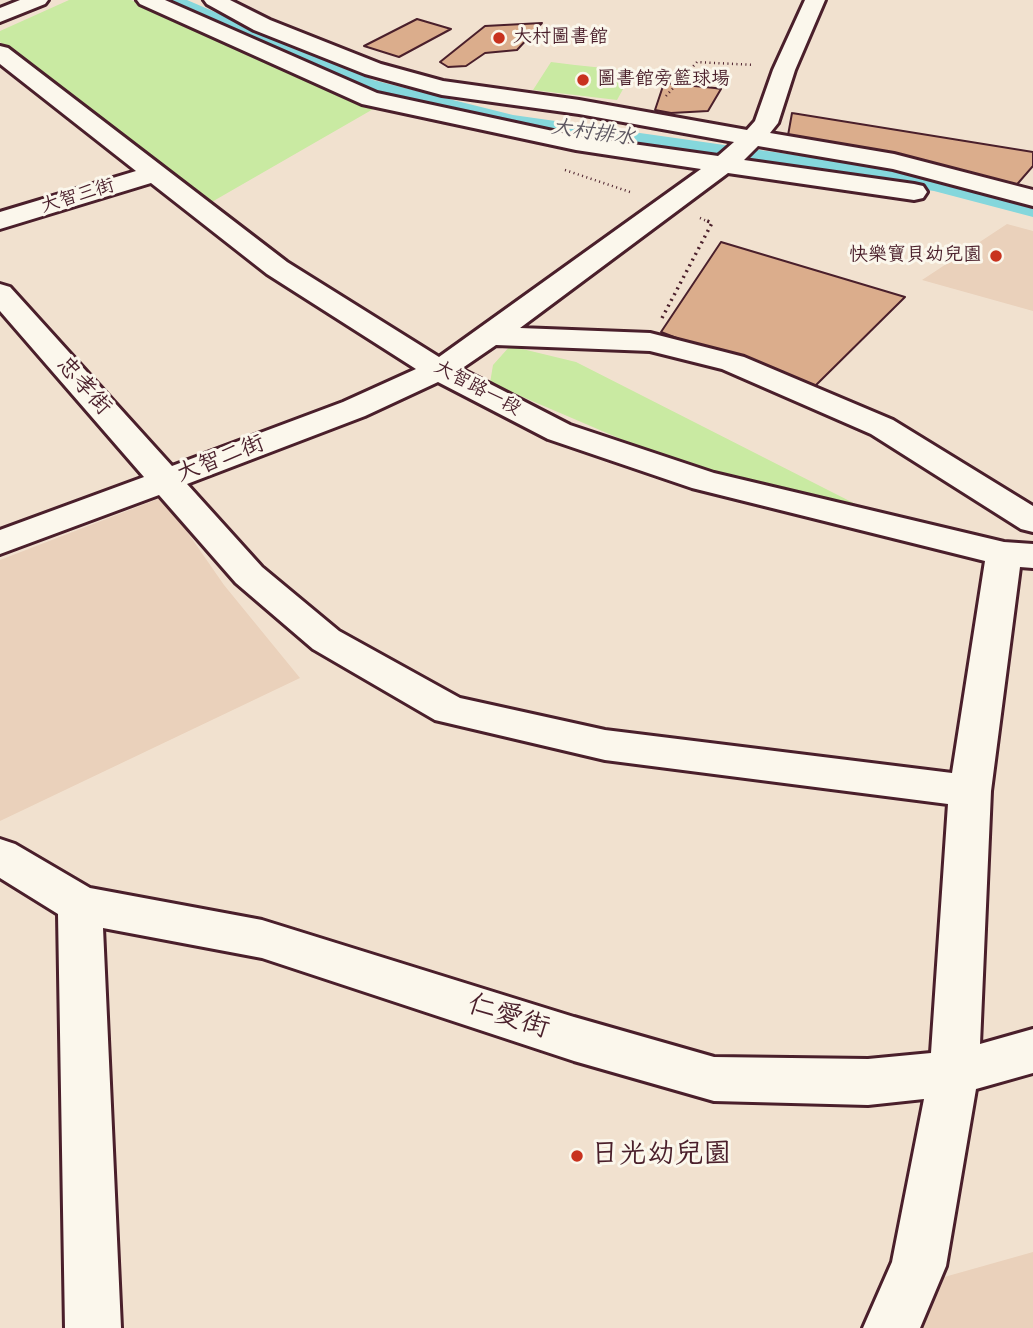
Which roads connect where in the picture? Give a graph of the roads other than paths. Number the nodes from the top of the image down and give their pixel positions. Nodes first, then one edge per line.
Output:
1 (38, 0) edge
2 (147, 0) edge
3 (214, 0) edge
4 (815, 0) edge
5 (0, 16) edge
6 (0, 53) edge
7 (579, 107) junction
8 (753, 138) junction
9 (576, 143) junction
10 (725, 163) junction
11 (155, 173) junction
12 (1027, 209) edge
13 (0, 221) edge
14 (0, 293) edge
15 (490, 336) junction
16 (439, 370) junction
17 (165, 481) junction
18 (1033, 520) edge
19 (0, 543) edge
20 (1019, 555) edge
21 (970, 791) junction
22 (5, 866) edge
23 (80, 905) junction
24 (1033, 1051) edge
25 (954, 1073) junction
26 (93, 1328) edge
27 (891, 1328) edge

1 - 5 street
2 - 9 street
3 - 7 street
4 - 8 street, 大智二街
6 - 11 street, 大智路一段
7 - 8 street
7 - 9 street
8 - 10 street, 大智二街
8 - 12 street
9 - 10 street
10 - 12 street
10 - 15 street, 大智二街
11 - 13 street, 大智三街
11 - 16 street, 大智路一段
14 - 17 street, 忠孝街
15 - 16 street, 大智二街
15 - 18 street
16 - 17 street, 大智二街
16 - 20 street, 大智路一段
17 - 19 street, 大智二街
17 - 21 street, 忠孝街
20 - 21 street
21 - 25 street
22 - 23 street, 仁愛街
23 - 25 street, 仁愛街
23 - 26 street
24 - 25 street, 仁愛街
25 - 27 street

